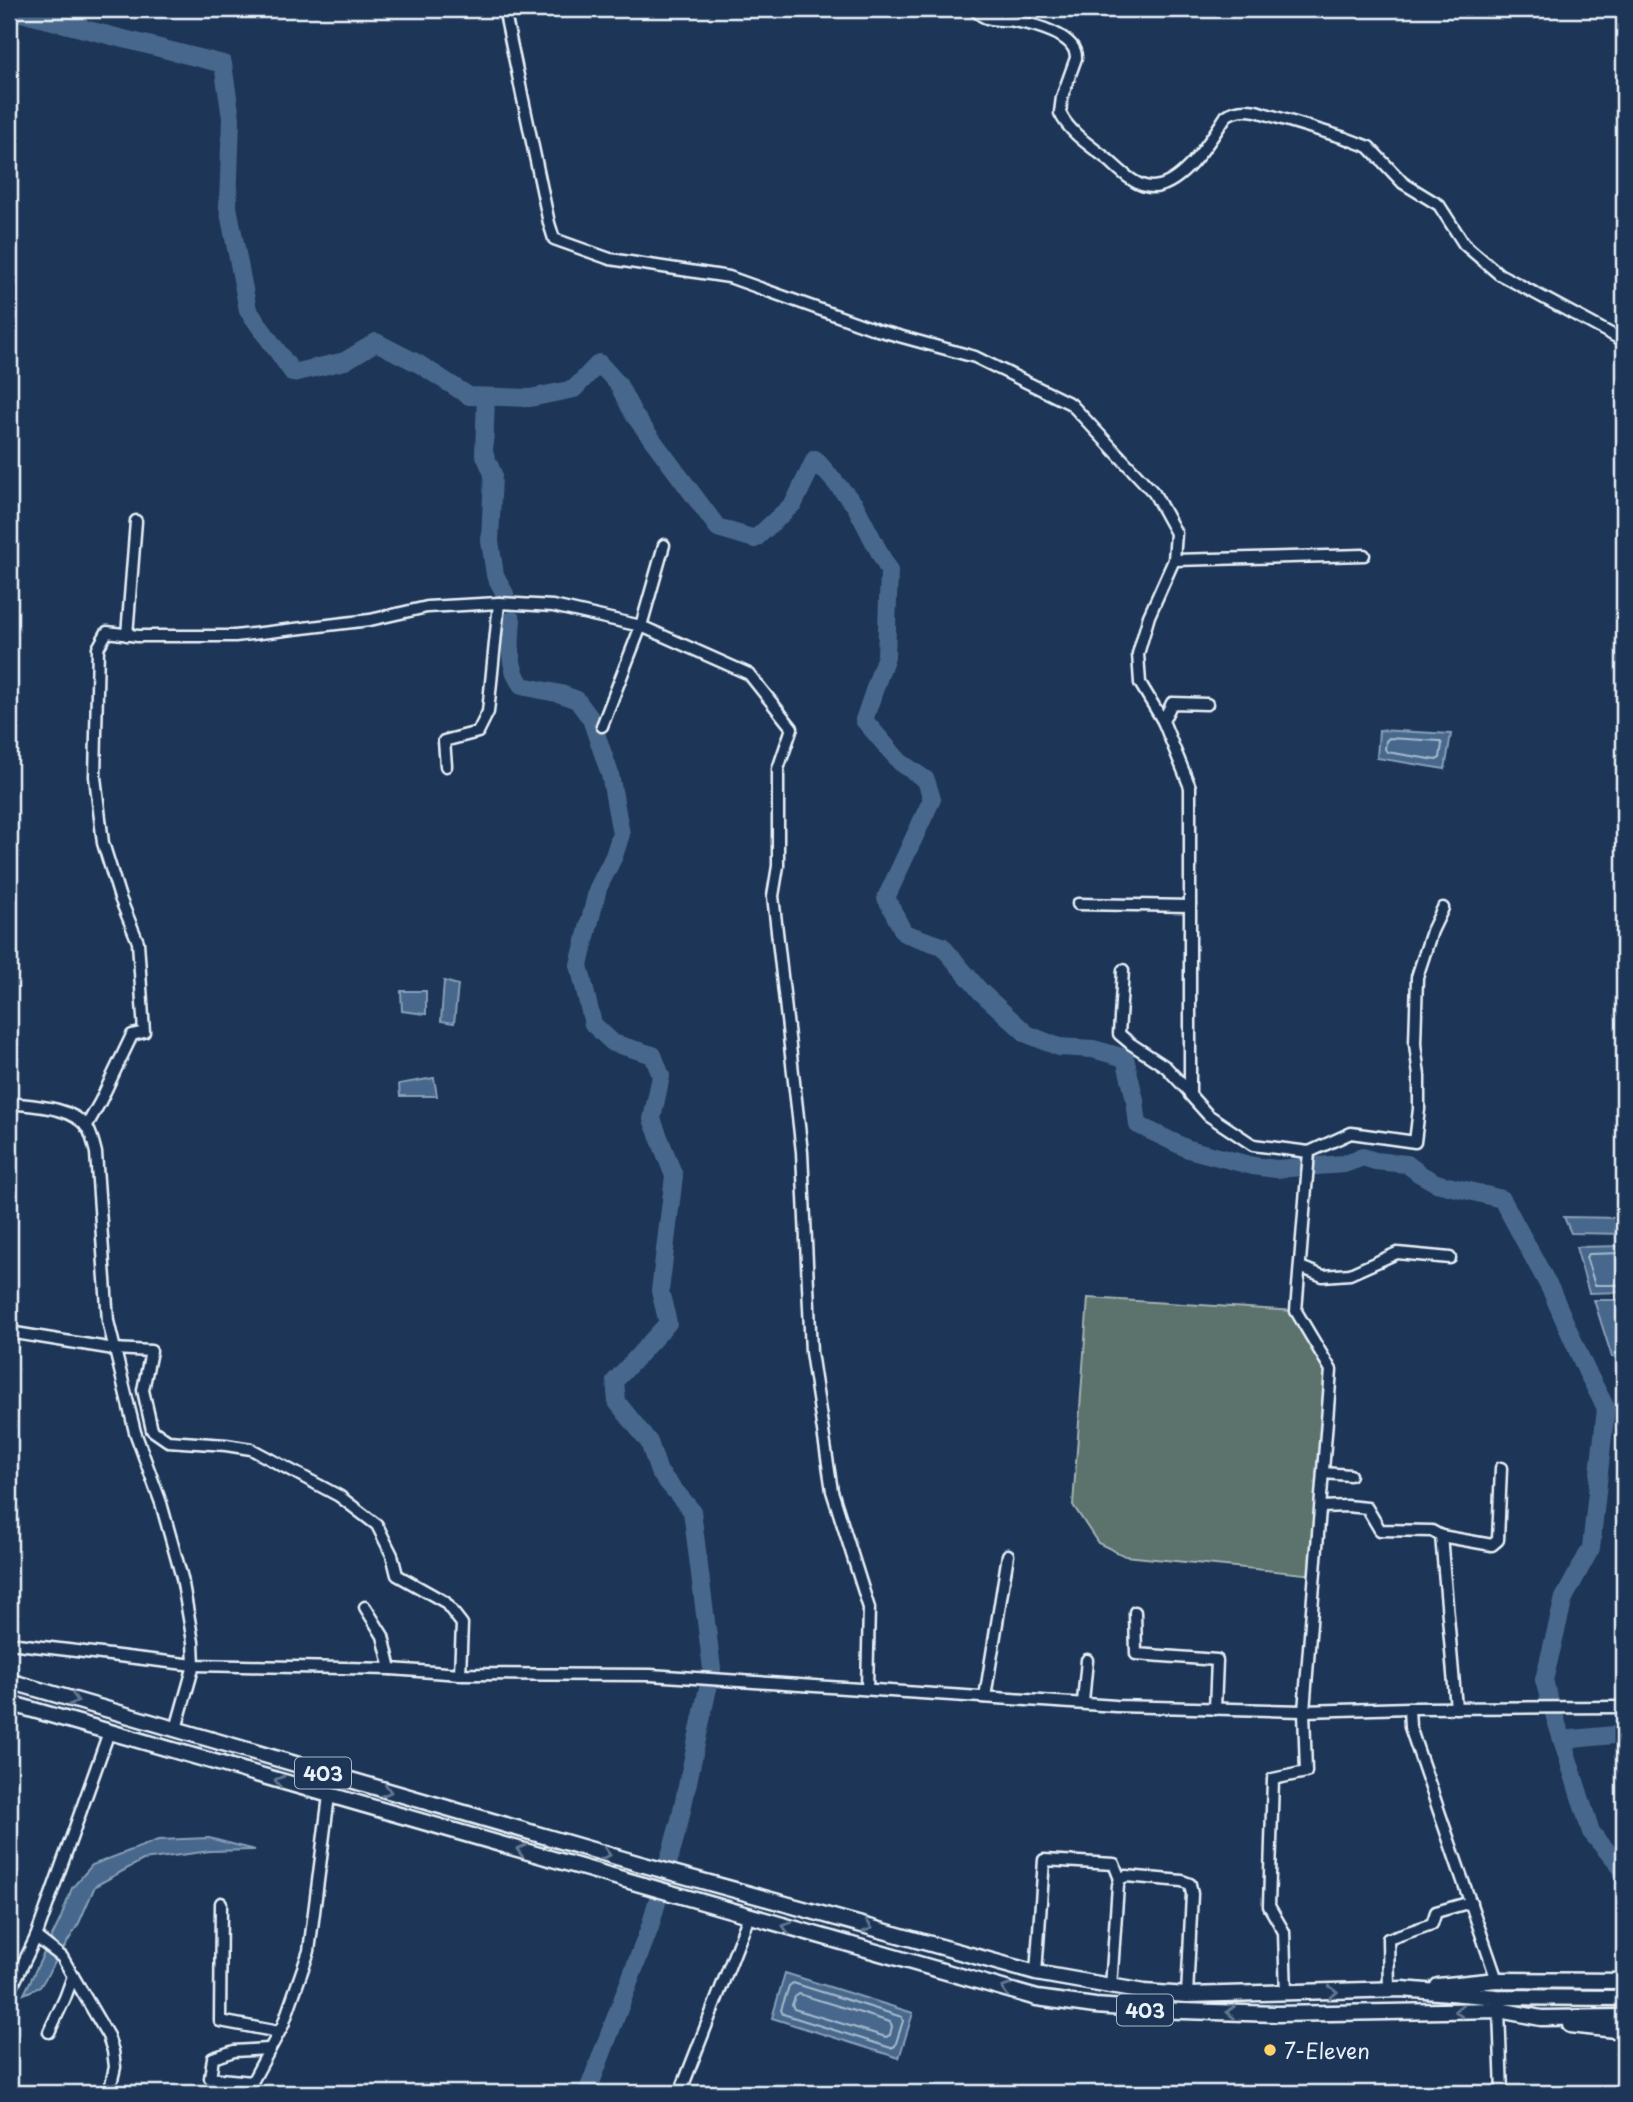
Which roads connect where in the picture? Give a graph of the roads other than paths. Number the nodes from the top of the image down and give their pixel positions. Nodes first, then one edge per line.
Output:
1 (504, 9) edge
2 (974, 9) edge
3 (1624, 341) edge
4 (136, 521) dead end
5 (664, 545) dead end
6 (1364, 555) dead end
7 (1174, 561) junction
8 (499, 603) junction
9 (641, 626) junction
10 (127, 635) junction
11 (1207, 704) dead end
12 (1163, 721) junction
13 (602, 726) dead end
14 (446, 766) dead end
15 (1078, 904) dead end
16 (1190, 906) junction
17 (1443, 908) dead end
18 (1123, 970) dead end
19 (1190, 1093) junction
20 (9, 1102) edge
21 (86, 1127) junction
22 (1309, 1152) junction
23 (1450, 1258) dead end
24 (1300, 1267) junction
25 (9, 1332) edge
26 (114, 1349) junction
27 (1501, 1468) dead end
28 (1323, 1473) junction
29 (1350, 1475) dead end
30 (1321, 1507) junction
31 (1441, 1536) junction
32 (1008, 1555) dead end
33 (365, 1607) dead end
34 (1135, 1612) dead end
35 (9, 1643) edge
36 (1087, 1660) dead end
37 (194, 1665) junction
38 (391, 1669) junction
39 (460, 1674) junction
40 (9, 1681) edge
41 (867, 1689) junction
42 (985, 1697) junction
43 (1083, 1702) junction
44 (9, 1703) edge
45 (1624, 1707) edge
46 (1409, 1708) junction
47 (1456, 1708) junction
48 (1215, 1709) junction
49 (1304, 1711) junction
50 (176, 1729) junction
51 (109, 1732) junction
52 (329, 1796) junction
53 (1120, 1879) junction
54 (1471, 1902) junction
55 (222, 1903) dead end
56 (749, 1916) junction
57 (39, 1940) junction
58 (1036, 1973) junction
59 (72, 1976) junction
60 (1497, 1980) junction
61 (1624, 1981) edge
62 (1111, 1987) junction
63 (1624, 1988) edge
64 (1396, 1989) junction
65 (9, 1993) edge
66 (1286, 1994) junction
67 (1188, 1995) junction
68 (1624, 1998) edge
69 (1499, 2010) junction
70 (1624, 2017) edge
71 (1546, 2018) junction
72 (1624, 2024) edge
73 (1624, 2031) edge
74 (49, 2032) dead end
75 (279, 2032) junction
76 (270, 2049) junction
77 (252, 2082) junction
78 (109, 2093) edge
79 (246, 2093) edge
80 (680, 2093) edge
81 (1502, 2093) edge

1 - 7 street
2 - 3 street
4 - 10 street
5 - 9 street
6 - 7 street
7 - 12 street
8 - 9 street
8 - 10 street
8 - 14 street
9 - 13 street
9 - 41 street
10 - 21 street
11 - 12 street
12 - 16 street
15 - 16 street
16 - 19 street
17 - 22 street
18 - 19 street
19 - 22 street
20 - 21 street
21 - 26 street
22 - 24 street
23 - 24 street
24 - 28 street
25 - 26 street
26 - 37 street
26 - 39 street
27 - 31 street
28 - 29 street
28 - 30 street
30 - 31 street
30 - 49 street
31 - 47 street
32 - 42 street
33 - 38 street
34 - 48 street
35 - 37 street
36 - 43 street
37 - 38 street
37 - 50 street
38 - 39 street
39 - 41 street
40 -> 50 highway, 403
41 - 42 street
42 - 43 street
43 - 48 street
44 - 51 highway, 403
45 - 47 street
46 - 47 street
46 - 49 street
46 - 54 street
48 - 49 street
49 - 66 street
50 -> 58 highway, 403
52 -> 51 highway, 403
51 - 57 street
56 -> 52 highway, 403
52 - 75 street
53 - 58 street
53 - 62 street
53 - 67 street
54 - 60 street
54 - 64 street
55 - 75 street
69 -> 56 highway, 403
56 - 80 street
57 - 59 street
57 - 65 street
58 - 62 highway, 403
59 - 74 street
59 - 78 street
60 - 61 highway
60 - 64 highway
62 - 67 highway, 403
63 - 64 highway
66 -> 64 highway, 403
64 - 68 highway, 403
66 - 67 highway, 403
69 - 71 highway, 403
69 - 81 street
70 - 71 highway, 403
71 - 72 highway
71 - 73 highway
75 - 76 street
76 - 77 street
76 - 77 street
77 - 79 street

